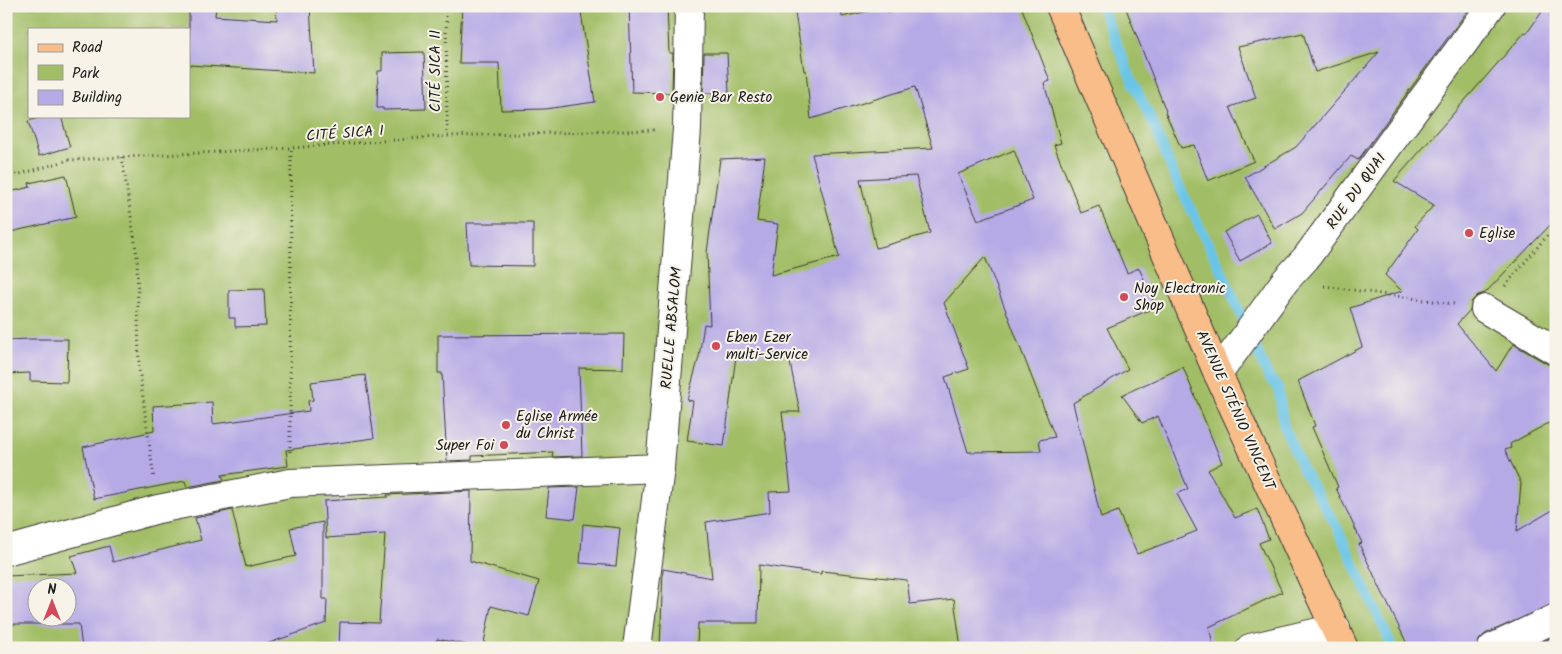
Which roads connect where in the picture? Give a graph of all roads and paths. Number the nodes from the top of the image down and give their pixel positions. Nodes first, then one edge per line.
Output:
1 (446, 6) edge
2 (689, 6) edge
3 (1060, 6) edge
4 (1491, 6) edge
5 (687, 129) junction
6 (447, 136) junction
7 (291, 148) junction
8 (122, 157) junction
9 (6, 178) edge
10 (1556, 225) edge
11 (1285, 281) junction
12 (1485, 308) junction
13 (1556, 351) edge
14 (1218, 374) junction
15 (660, 468) junction
16 (290, 483) junction
17 (158, 509) junction
18 (6, 550) edge
19 (1556, 618) edge
20 (1340, 638) edge
21 (637, 648) edge
22 (1250, 648) edge
23 (1492, 648) edge

1 - 6 path, CITÉ SICA II
2 - 5 street, RUELLE ABSALOM
3 - 14 main road, AVENUE STÉNIO VINCENT
4 - 11 street, RUE DU QUAI
5 - 6 path, CITÉ SICA I
5 - 15 street, RUELLE ABSALOM
6 - 7 path, CITÉ SICA I
7 - 8 path, CITÉ SICA I
7 - 16 path
8 - 9 path, CITÉ SICA I
8 - 17 path
10 - 12 path
11 - 12 path
11 - 14 street, RUE DU QUAI
12 - 13 street
14 - 20 main road, AVENUE STÉNIO VINCENT
15 - 16 street
15 - 21 street, RUELLE ABSALOM
16 - 17 street
17 - 18 street
19 - 23 street
20 - 22 street

